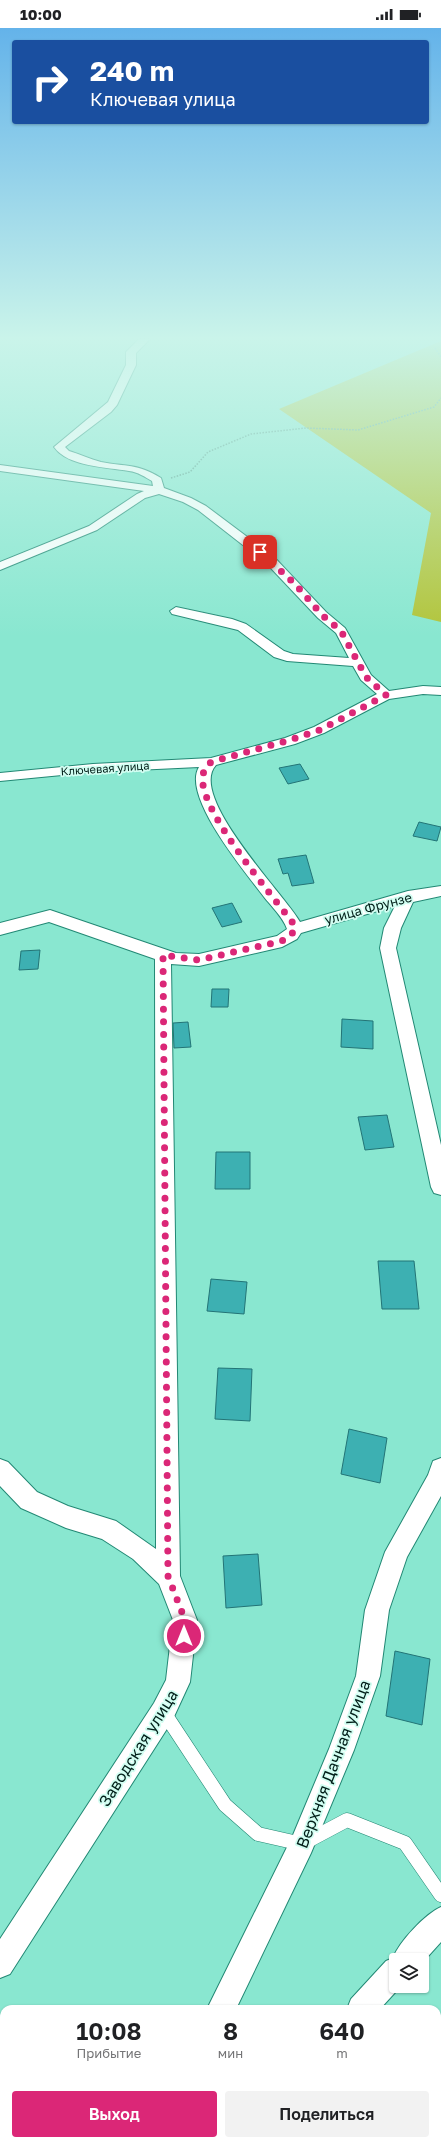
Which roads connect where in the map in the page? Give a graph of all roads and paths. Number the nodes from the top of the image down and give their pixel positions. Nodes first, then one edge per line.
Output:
1 (71, 438) edge
2 (242, 438) edge
3 (0, 468) edge
4 (159, 490) junction
5 (0, 566) edge
6 (176, 611) dead end
7 (357, 662) junction
8 (441, 691) edge
9 (386, 695) junction
10 (211, 762) junction
11 (0, 777) edge
12 (441, 891) edge
13 (408, 896) junction
14 (0, 929) edge
15 (295, 929) junction
16 (163, 955) junction
17 (441, 1187) edge
18 (441, 1469) edge
19 (0, 1470) edge
20 (168, 1576) junction
21 (164, 1712) junction
22 (302, 1844) junction
23 (441, 1894) edge
24 (441, 1921) edge
25 (412, 1953) edge
26 (0, 1964) edge
27 (389, 1979) edge
28 (223, 2005) edge
29 (365, 2005) edge

1 - 4 street
2 - 4 path
3 - 4 street
4 - 5 street
4 - 7 street
6 - 7 street
7 - 9 street
8 - 9 street, Ключевая улица
9 - 10 street, Ключевая улица
10 - 11 street, Ключевая улица
10 - 15 street
12 - 13 street, улица Фрунзе
13 - 15 street, улица Фрунзе
13 - 17 street
14 - 16 street
15 - 16 street
16 - 20 street, Заводская улица
18 - 22 street, Верхняя Дачная улица
19 - 20 street
20 - 21 street, Заводская улица
21 - 22 lane
21 - 26 street, Заводская улица
22 - 23 lane
22 - 28 street, Верхняя Дачная улица
24 - 25 street
27 - 29 street

